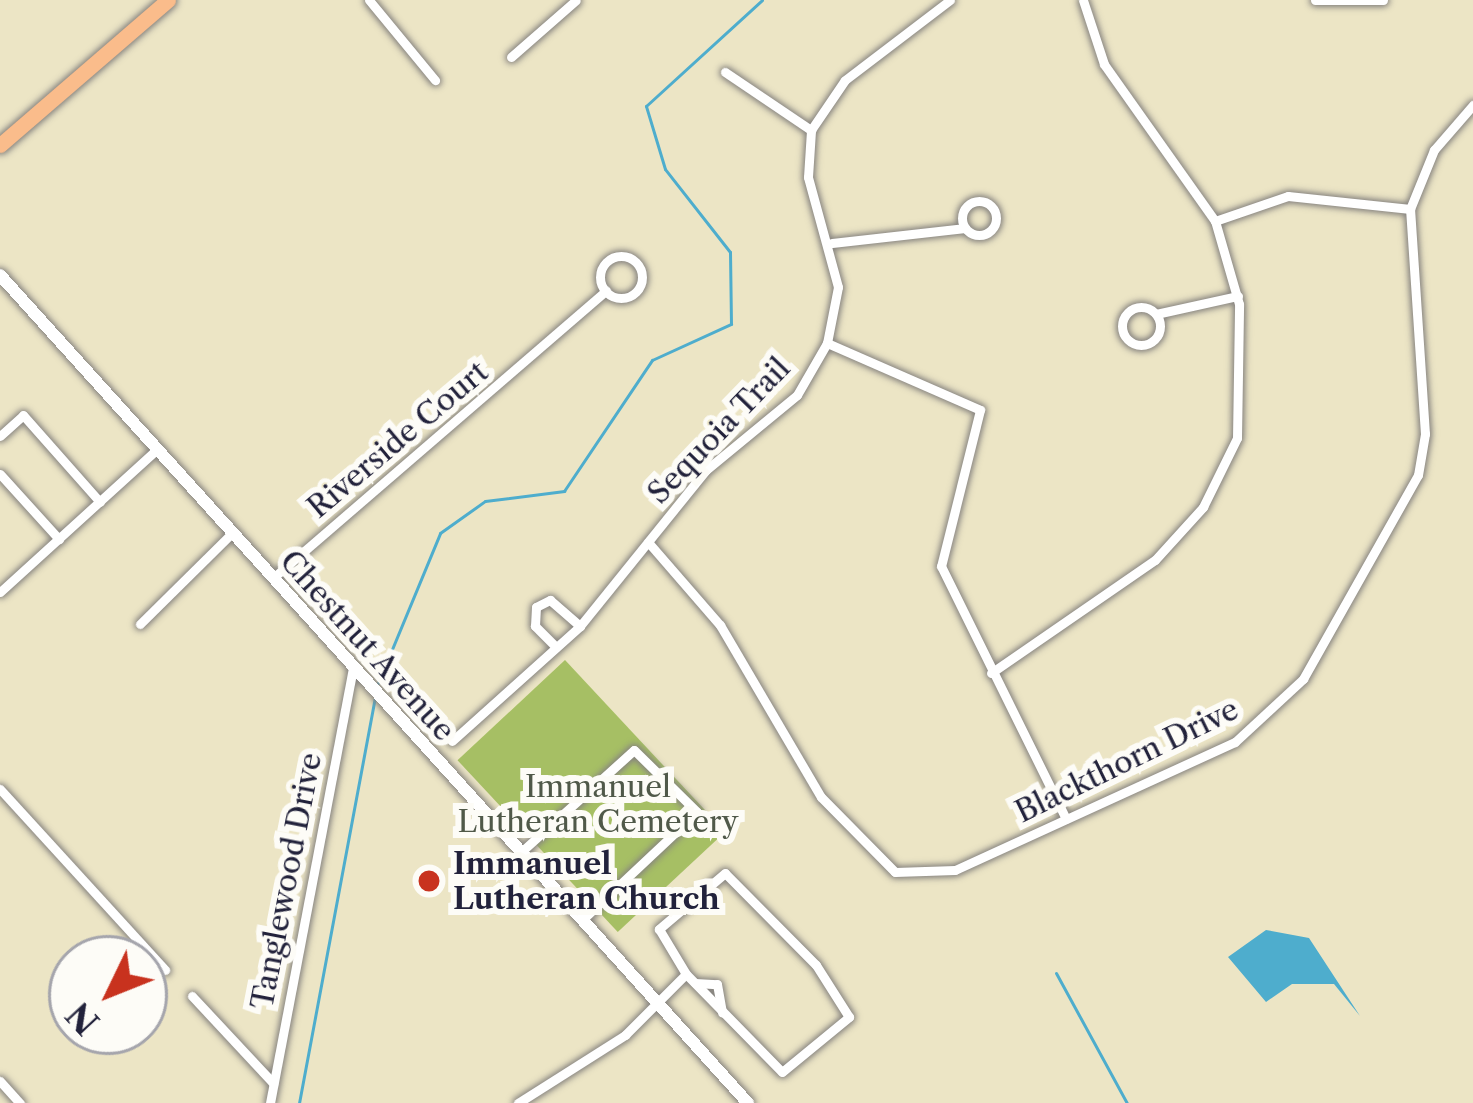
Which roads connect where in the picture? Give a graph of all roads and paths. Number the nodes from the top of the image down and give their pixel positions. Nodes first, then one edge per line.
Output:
1 (168, 0) edge
2 (369, 0) edge
3 (575, 0) edge
4 (950, 0) edge
5 (1083, 0) edge
6 (1315, 0) edge
7 (1383, 0) edge
8 (511, 57) dead end
9 (725, 72) dead end
10 (435, 80) dead end
11 (1473, 105) edge
12 (811, 130) junction
13 (0, 145) edge
14 (1410, 209) junction
15 (1215, 221) junction
16 (964, 228) dead end
17 (832, 243) junction
18 (0, 274) edge
19 (606, 291) junction
20 (1238, 296) junction
21 (1156, 314) junction
22 (827, 343) junction
23 (0, 436) edge
24 (157, 449) junction
25 (0, 474) edge
26 (100, 502) junction
27 (232, 532) junction
28 (59, 539) junction
29 (648, 542) junction
30 (273, 578) junction
31 (0, 592) edge
32 (140, 624) dead end
33 (580, 626) junction
34 (556, 647) junction
35 (353, 668) junction
36 (991, 673) junction
37 (452, 741) dead end
38 (0, 789) edge
39 (1066, 820) junction
40 (521, 852) junction
41 (582, 920) junction
42 (134, 935) edge
43 (691, 978) junction
44 (192, 996) dead end
45 (658, 1004) junction
46 (0, 1082) edge
47 (273, 1083) junction
48 (20, 1103) edge
49 (270, 1103) edge
50 (518, 1103) edge
51 (748, 1103) edge

1 - 13 main road
2 - 10 street
3 - 8 street
4 - 12 street
5 - 15 street
6 - 7 street
9 - 12 street
11 - 14 street, Blackthorn Drive
12 - 17 street, Sequoia Trail
14 - 15 street
14 - 39 street, Blackthorn Drive
15 - 20 street
16 - 17 street
17 - 22 street, Sequoia Trail
18 - 24 street, Chestnut Avenue
19 - 19 street, Riverside Court
19 - 30 street, Riverside Court
20 - 21 street
20 - 36 street
21 - 21 street
22 - 29 street, Sequoia Trail
22 - 36 street
23 - 26 street
24 - 26 street
24 - 27 street, Chestnut Avenue
25 - 28 street
26 - 28 street
27 - 30 street, Chestnut Avenue
27 - 32 street
28 - 31 street
29 - 33 street, Sequoia Trail
29 - 39 street, Blackthorn Drive
30 - 35 street, Chestnut Avenue
33 - 34 street, Sequoia Trail
33 - 34 street
34 - 37 street, Sequoia Trail
35 - 40 street, Chestnut Avenue
35 - 47 street, Tanglewood Drive
36 - 39 street
38 - 42 street
40 - 41 street, Chestnut Avenue
40 - 41 street
41 - 45 street, Chestnut Avenue
43 - 43 street
43 - 45 street
44 - 47 street
45 - 50 street
45 - 51 street, Chestnut Avenue
46 - 48 street
47 - 49 street, Tanglewood Drive

